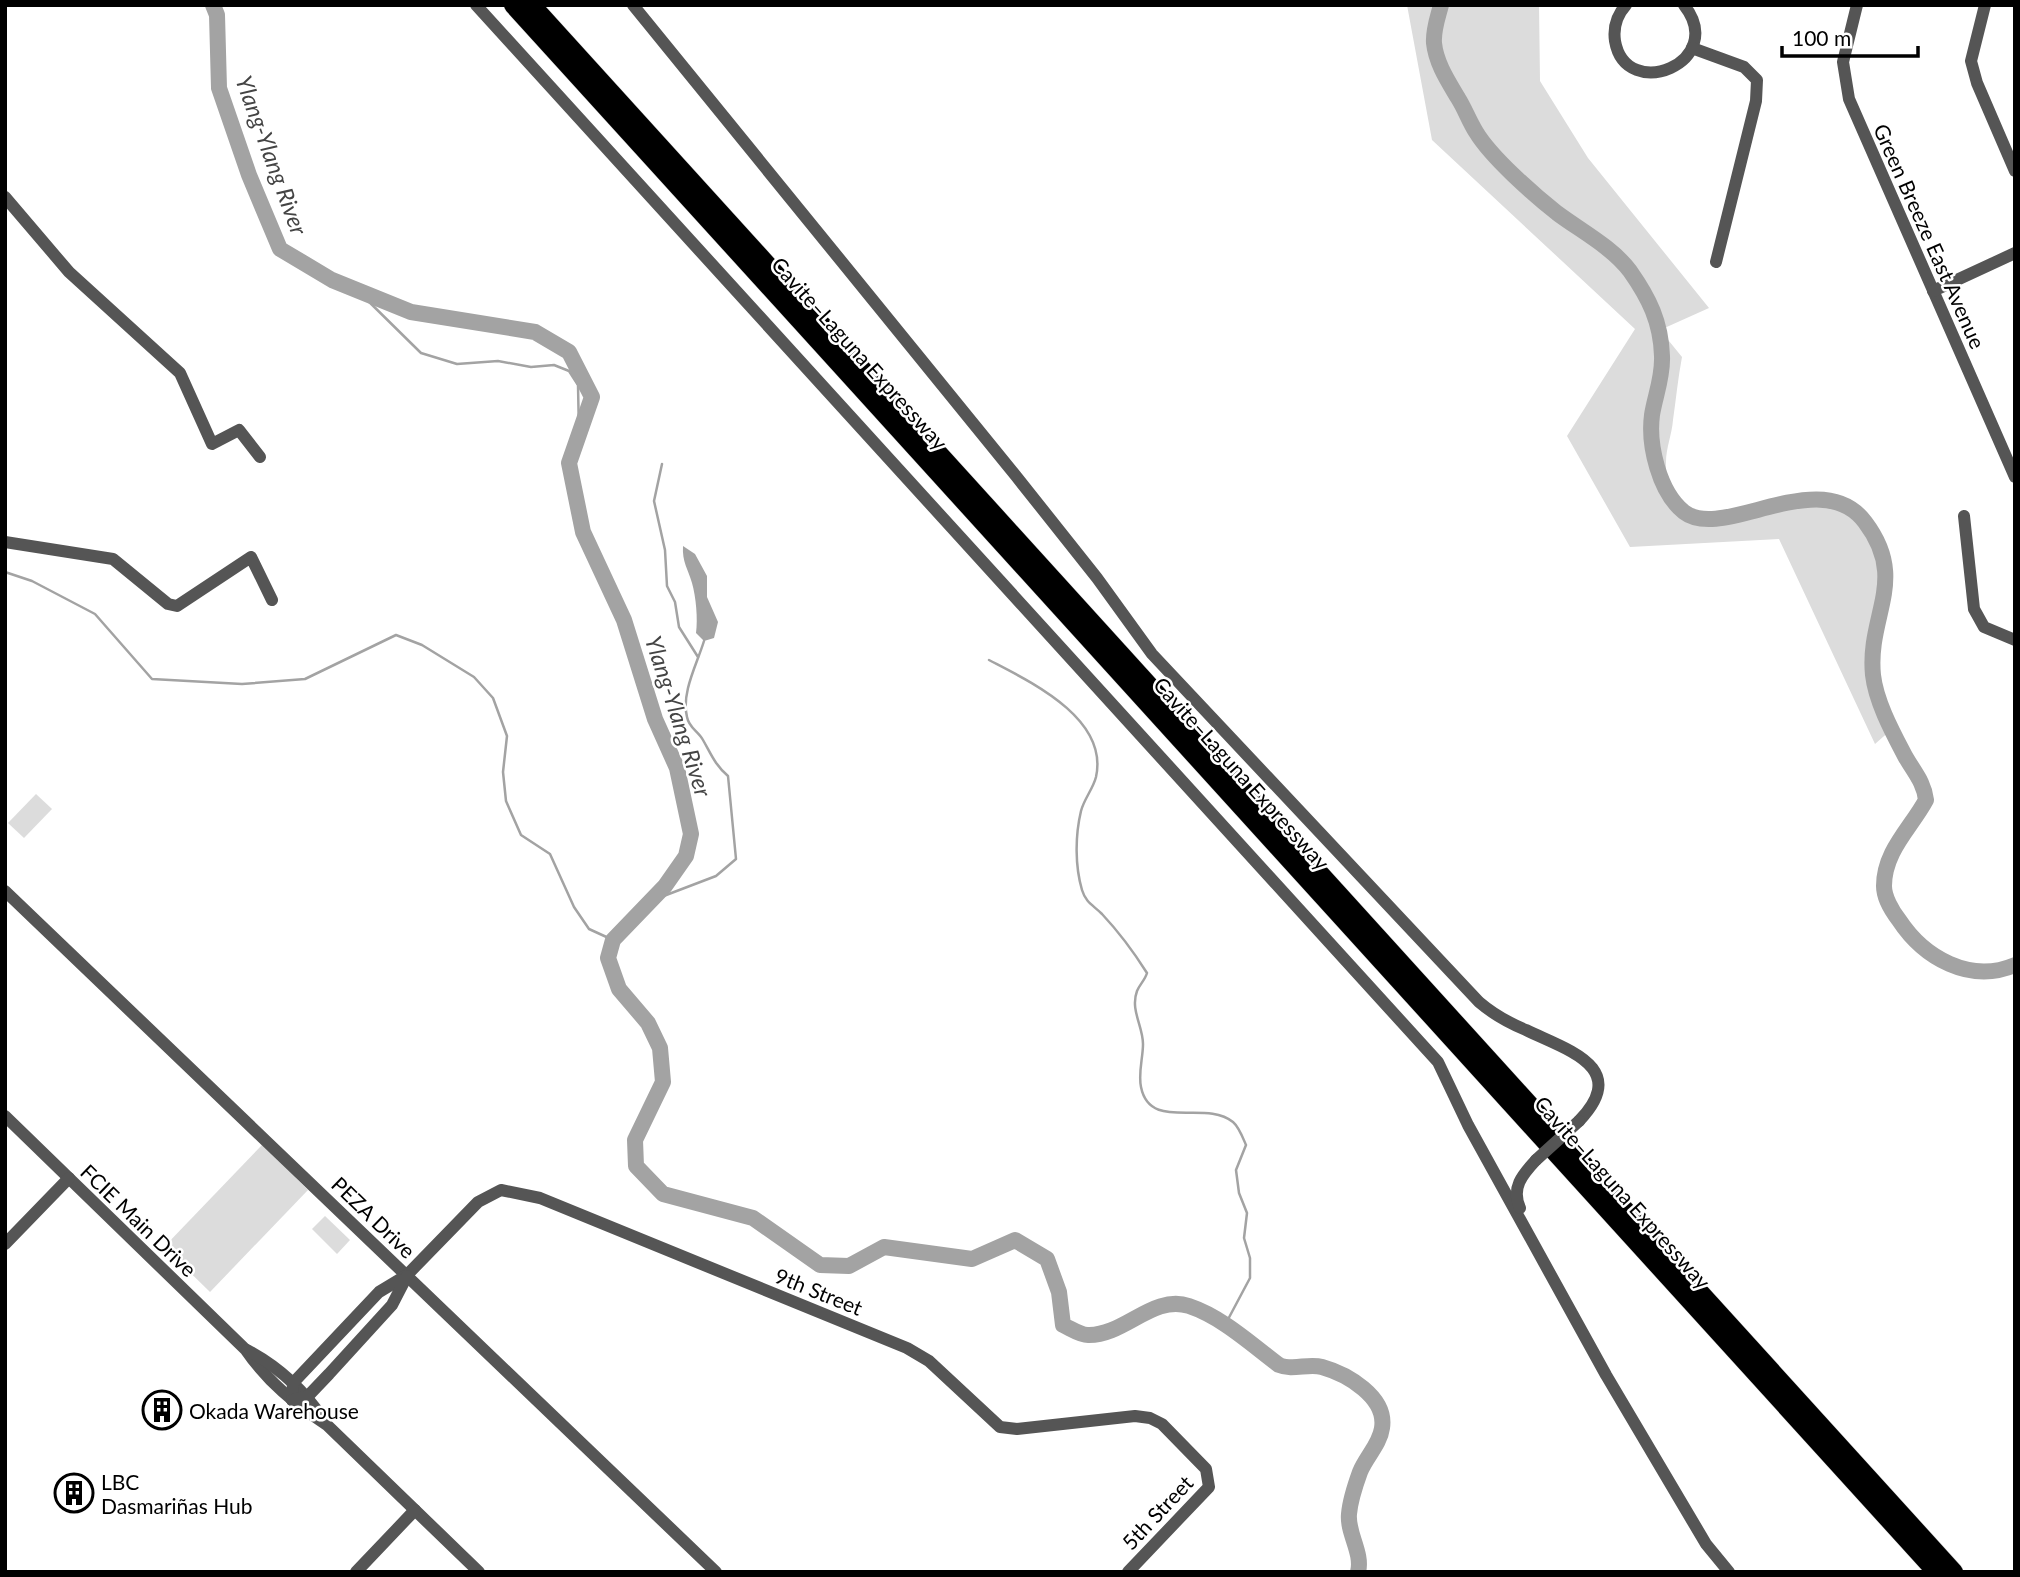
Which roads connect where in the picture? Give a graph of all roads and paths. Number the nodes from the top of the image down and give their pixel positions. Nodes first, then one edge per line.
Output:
1 (476, 5) edge
2 (513, 5) edge
3 (532, 5) edge
4 (633, 5) edge
5 (1626, 5) edge
6 (1684, 5) edge
7 (1857, 5) edge
8 (1985, 5) edge
9 (1692, 48) junction
10 (2015, 171) edge
11 (5, 197) edge
12 (2015, 253) edge
13 (1716, 262) dead end
14 (1933, 291) junction
15 (260, 457) dead end
16 (2015, 477) edge
17 (1965, 516) dead end
18 (5, 542) edge
19 (272, 600) dead end
20 (2015, 640) edge
21 (5, 891) edge
22 (5, 1116) edge
23 (69, 1178) junction
24 (1533, 1241) junction
25 (5, 1244) edge
26 (407, 1275) junction
27 (246, 1350) junction
28 (293, 1382) junction
29 (308, 1396) junction
30 (292, 1400) junction
31 (327, 1425) junction
32 (1209, 1477) joint
33 (415, 1510) junction
34 (356, 1572) edge
35 (479, 1572) edge
36 (716, 1572) edge
37 (1128, 1572) edge
38 (1729, 1572) edge
39 (1936, 1572) edge
40 (1954, 1572) edge

1 - 24 street
2 - 39 highway, Cavite–Laguna Expressway
3 - 40 highway, Cavite–Laguna Expressway
4 - 24 street, bridge
5 - 9 street
6 - 9 street
7 - 14 street, Green Breeze East Avenue
8 - 10 street
9 - 13 street
11 - 15 street
12 - 14 street
14 - 16 street, Green Breeze East Avenue
17 - 20 street
18 - 19 street
21 - 26 street, PEZA Drive
22 - 23 street, FCIE Main Drive
23 - 25 street
23 - 27 street, FCIE Main Drive
24 - 38 street
26 - 28 street, 9th Street
26 - 29 street, 9th Street
26 - 32 street, 9th Street
26 - 36 street, PEZA Drive
27 - 28 street, FCIE Main Drive
27 - 30 street, FCIE Main Drive
28 - 29 street, FCIE Main Drive
28 - 30 street
29 - 30 street
29 - 31 street, FCIE Main Drive
30 - 31 street, FCIE Main Drive
31 - 33 street, FCIE Main Drive
32 - 37 street, 5th Street
33 - 34 street
33 - 35 street, FCIE Main Drive

